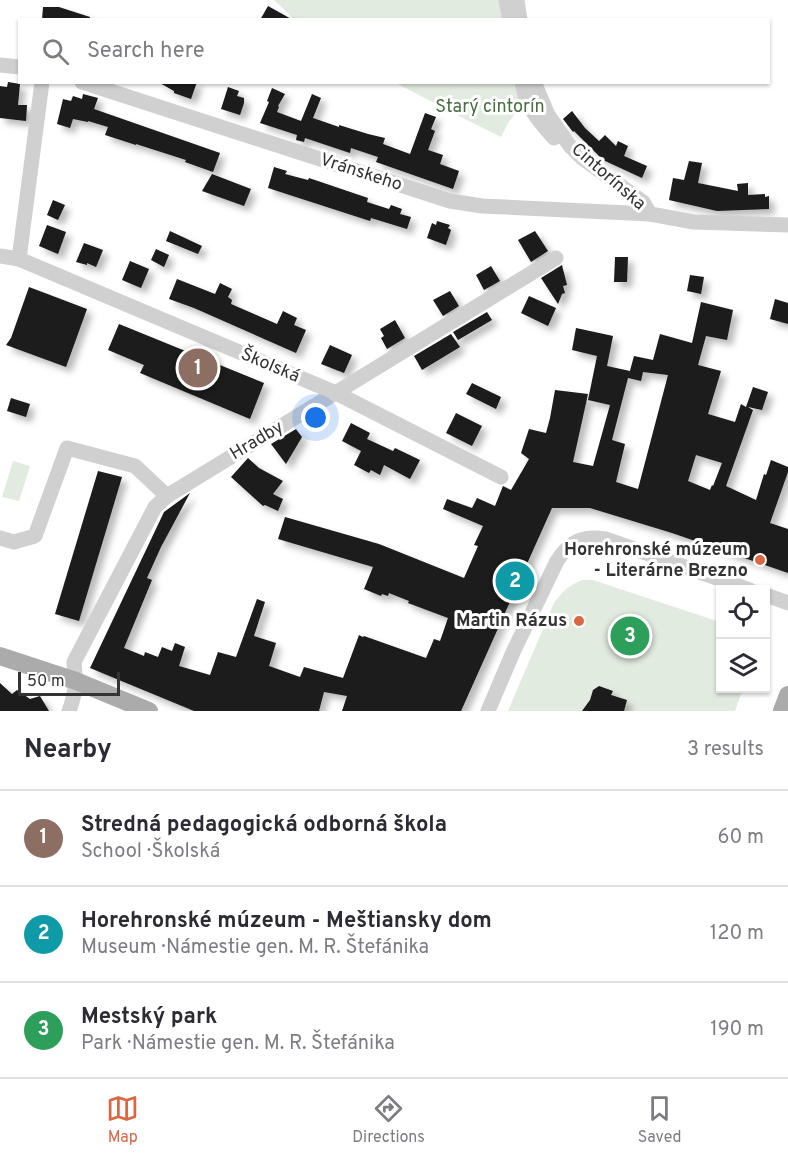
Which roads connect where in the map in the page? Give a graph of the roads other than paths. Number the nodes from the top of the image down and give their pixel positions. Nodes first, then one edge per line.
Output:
1 (506, 0) edge
2 (517, 0) edge
3 (510, 18) edge
4 (520, 18) edge
5 (0, 65) edge
6 (18, 68) edge
7 (42, 84) edge
8 (88, 84) edge
9 (522, 84) edge
10 (535, 84) edge
11 (570, 146) junction
12 (650, 213) junction
13 (788, 225) edge
14 (0, 256) edge
15 (19, 258) junction
16 (556, 258) dead end
17 (336, 393) junction
18 (501, 477) dead end
19 (167, 496) junction
20 (0, 538) edge
21 (736, 585) edge
22 (770, 597) edge
23 (788, 603) edge
24 (0, 656) edge
25 (76, 681) junction
26 (788, 695) edge
27 (69, 711) edge
28 (149, 711) edge
29 (488, 711) edge
30 (782, 711) edge

1 - 3 street
2 - 4 street
5 - 6 street
7 - 15 street
8 - 12 street, Vránskeho
9 - 11 street
10 - 11 street, Cintorínska
11 - 12 street, Cintorínska
12 - 13 street, Cintorínska
14 - 15 street, Školská
15 - 17 street, Školská
16 - 17 street, Hradby
17 - 18 street, Školská
17 - 19 street, Hradby
19 - 20 street
19 - 25 street, Hradby
21 - 29 street
22 - 23 street
24 - 25 main road
25 - 27 street, Hradby
25 - 28 main road
26 - 30 main road

